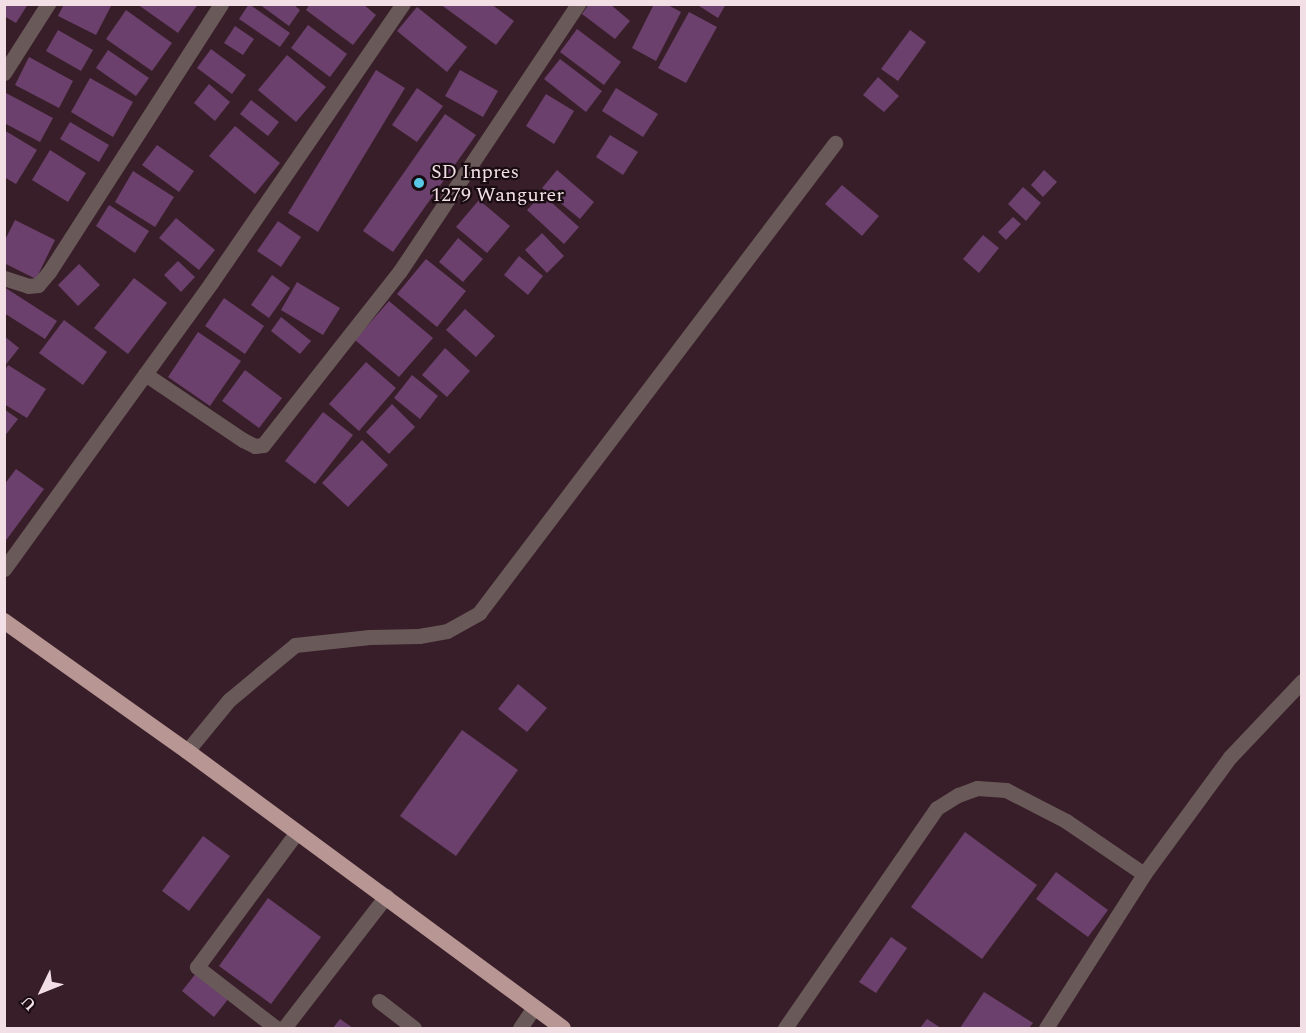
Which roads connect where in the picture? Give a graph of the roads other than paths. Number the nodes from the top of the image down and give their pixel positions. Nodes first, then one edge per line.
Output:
1 (48, 4) edge
2 (221, 4) edge
3 (403, 4) edge
4 (578, 4) edge
5 (4, 73) edge
6 (835, 143) dead end
7 (4, 278) edge
8 (145, 374) junction
9 (4, 569) edge
10 (4, 621) edge
11 (1302, 681) edge
12 (187, 751) junction
13 (297, 832) junction
14 (1144, 874) junction
15 (386, 896) junction
16 (379, 1001) dead end
17 (534, 1007) junction
18 (276, 1029) edge
19 (284, 1029) edge
20 (414, 1029) edge
21 (520, 1029) edge
22 (563, 1029) edge
23 (785, 1029) edge
24 (1046, 1029) edge

1 - 5 street
2 - 7 street
3 - 8 street
4 - 8 street
6 - 12 street
8 - 9 street
10 - 12 highway
11 - 14 street
12 - 13 highway
13 - 15 highway
13 - 18 street
14 - 23 street
14 - 24 street
15 - 17 highway
15 - 19 street
16 - 20 street
17 - 21 street
17 - 22 highway

